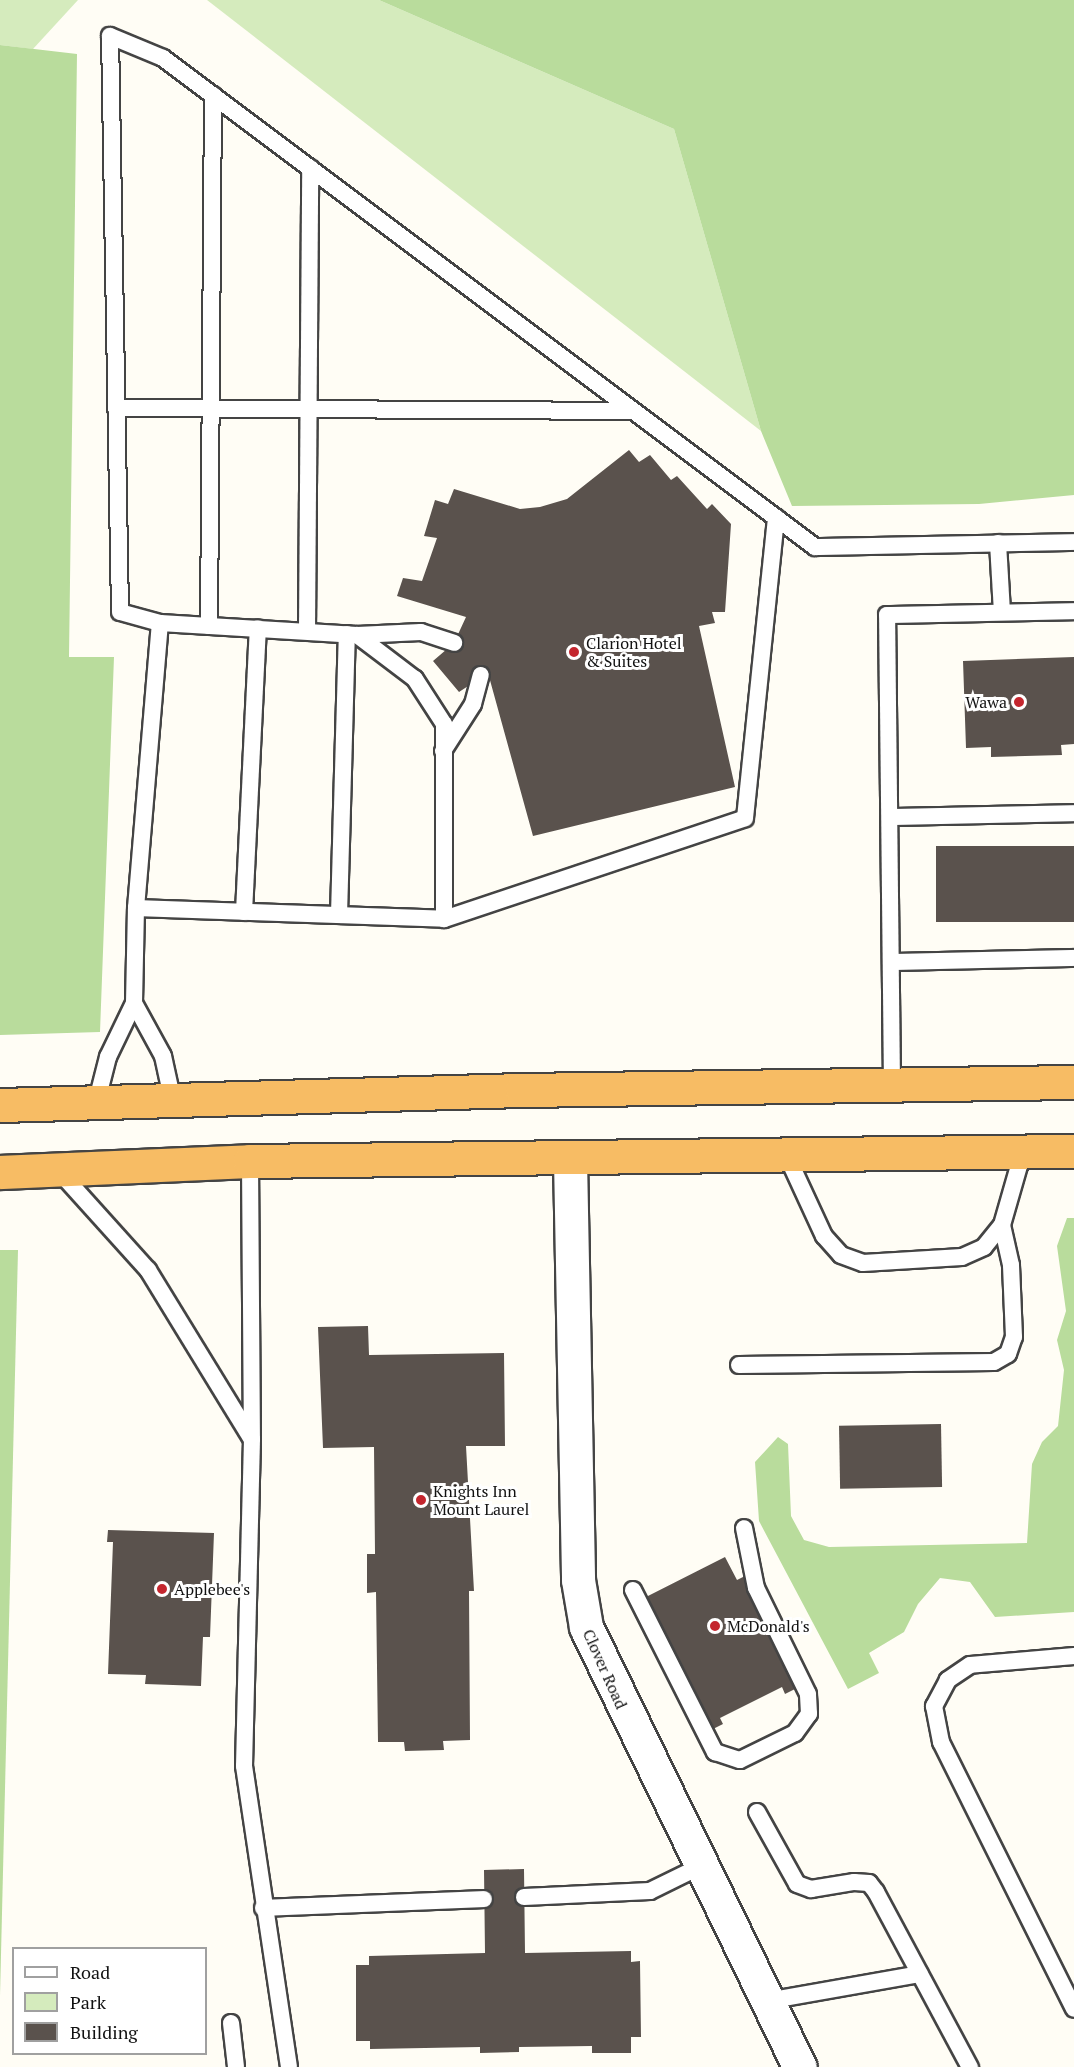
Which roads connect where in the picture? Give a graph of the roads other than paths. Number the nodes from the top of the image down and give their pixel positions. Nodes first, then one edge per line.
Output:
1 (213, 95) junction
2 (310, 168) junction
3 (116, 408) junction
4 (211, 409) junction
5 (310, 409) junction
6 (633, 411) junction
7 (776, 519) junction
8 (1074, 542) edge
9 (998, 543) junction
10 (1074, 611) edge
11 (1002, 612) junction
12 (160, 623) junction
13 (208, 626) junction
14 (258, 628) junction
15 (307, 631) junction
16 (352, 634) junction
17 (454, 643) dead end
18 (481, 675) dead end
19 (443, 752) junction
20 (1074, 813) edge
21 (890, 816) junction
22 (136, 908) junction
23 (244, 912) junction
24 (339, 915) junction
25 (444, 919) junction
26 (1074, 958) edge
27 (891, 962) junction
28 (134, 1003) junction
29 (1074, 1082) edge
30 (892, 1084) junction
31 (173, 1102) junction
32 (96, 1104) junction
33 (0, 1105) edge
34 (1074, 1151) edge
35 (1023, 1152) junction
36 (787, 1156) junction
37 (570, 1159) junction
38 (250, 1161) junction
39 (57, 1169) junction
40 (0, 1172) edge
41 (1002, 1224) junction
42 (739, 1365) dead end
43 (252, 1439) junction
44 (744, 1528) dead end
45 (633, 1590) dead end
46 (1074, 1656) edge
47 (757, 1812) dead end
48 (701, 1866) junction
49 (524, 1897) dead end
50 (484, 1899) dead end
51 (263, 1908) junction
52 (920, 1974) junction
53 (767, 2001) junction
54 (1074, 2009) edge
55 (231, 2023) dead end
56 (236, 2067) edge
57 (289, 2067) edge
58 (800, 2067) edge
59 (970, 2067) edge

1 - 2 lane
1 - 3 lane
1 - 4 lane
2 - 5 lane
2 - 6 lane
3 - 4 lane
3 - 12 lane
4 - 5 lane
4 - 13 lane
5 - 6 lane
5 - 15 lane
6 - 7 lane
7 - 9 lane
7 - 25 lane
8 - 9 lane
9 - 11 lane
10 - 11 lane
11 - 21 lane
12 - 13 lane
12 - 22 lane
13 - 14 lane
14 - 15 lane
14 - 23 lane
15 - 16 lane
16 - 17 lane
16 - 19 lane
16 - 24 lane
18 - 19 lane
19 - 25 lane
20 - 21 lane
21 - 27 lane
22 - 23 lane
22 - 28 lane
23 - 24 lane
24 - 25 lane
26 - 27 lane
27 - 30 lane
28 - 31 lane
28 - 32 lane
29 - 30 highway
30 - 31 highway
31 - 32 highway
32 - 33 highway
34 - 35 highway
35 - 36 highway
35 - 41 lane
36 - 37 highway
36 - 41 lane
37 - 38 highway
37 - 48 street, Clover Road
38 - 39 highway
38 - 43 lane
39 - 40 highway
39 - 43 lane
41 - 42 lane
43 - 51 lane
44 - 45 lane
46 - 54 lane
47 - 52 lane
48 - 49 lane
48 - 53 street, Clover Road
50 - 51 lane
51 - 57 lane
52 - 53 lane
52 - 59 lane
53 - 58 street, Clover Road
55 - 56 lane

